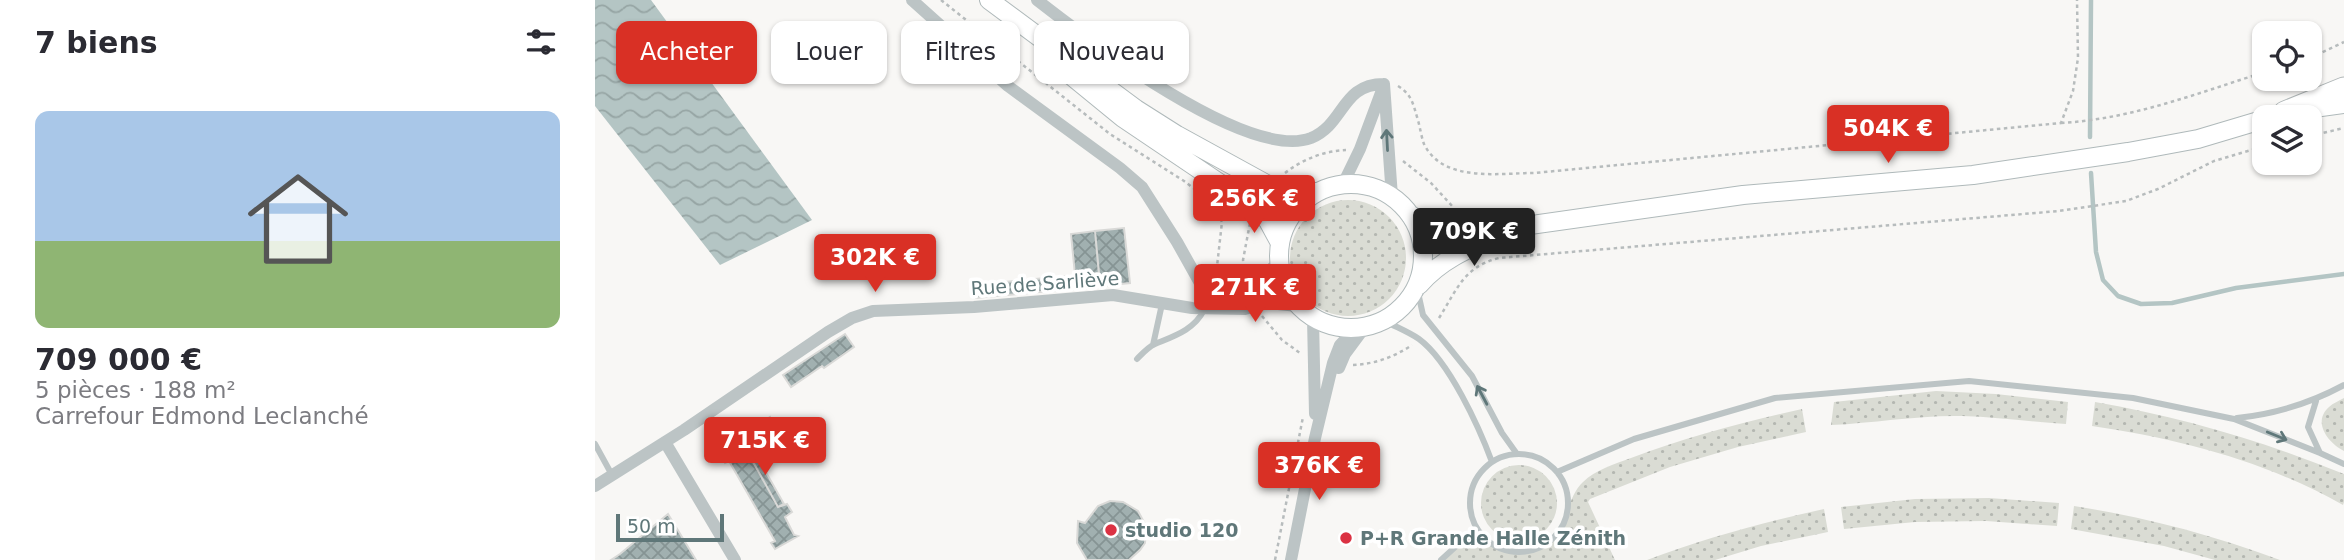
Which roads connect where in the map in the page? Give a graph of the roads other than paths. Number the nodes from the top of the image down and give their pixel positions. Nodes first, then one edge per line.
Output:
1 (912, 0) edge
2 (988, 0) edge
3 (1037, 0) edge
4 (1384, 84) junction
5 (1084, 86) junction
6 (2344, 89) edge
7 (2344, 104) edge
8 (2302, 105) edge
9 (2322, 108) edge
10 (2252, 122) edge
11 (1343, 184) junction
12 (1318, 192) junction
13 (1392, 197) junction
14 (1410, 215) junction
15 (1517, 227) junction
16 (1281, 238) junction
17 (1279, 262) junction
18 (1417, 288) junction
19 (1162, 304) junction
20 (1298, 306) junction
21 (1209, 308) junction
22 (1313, 318) junction
23 (1385, 321) junction
24 (1360, 328) junction
25 (1153, 345) junction
26 (1137, 359) dead end
27 (2344, 385) edge
28 (2316, 401) junction
29 (2234, 419) junction
30 (1315, 438) junction
31 (665, 442) junction
32 (595, 444) edge
33 (2321, 453) junction
34 (1517, 454) junction
35 (1492, 462) junction
36 (2344, 464) edge
37 (1557, 471) junction
38 (612, 475) junction
39 (595, 486) edge
40 (1476, 528) junction
41 (735, 560) edge
42 (1291, 560) edge
43 (1441, 560) edge

1 - 21 street
2 - 5 main road
2 - 12 main road
3 - 4 street
4 - 11 street
13 -> 4 street
5 - 16 main road
5 - 16 main road
6 - 8 highway
7 - 9 main road
10 - 15 main road
11 - 12 main road
11 - 13 main road
12 - 16 main road
13 - 14 main road
14 - 15 main road
14 - 18 main road
15 - 18 main road
16 - 17 main road
17 - 20 main road
17 - 21 street
18 - 23 main road
34 -> 18 lane
19 - 21 street, Rue de Sarliève
19 - 25 lane
19 - 31 street, Rue de Sarliève
20 - 21 street, Rue de Sarliève
20 - 22 main road
21 - 25 lane
22 - 24 main road
22 - 30 street
23 - 24 main road
23 - 35 lane
24 - 30 street
24 - 30 street
25 - 26 lane
27 - 28 lane
28 - 29 lane
28 - 33 lane
29 -> 33 lane
29 - 37 lane
30 - 42 street
31 - 38 street, Rue de Sarliève
31 - 41 street
32 - 38 lane
33 - 36 lane
34 - 35 lane
34 - 37 lane
35 - 40 lane
37 - 40 lane
38 - 39 street, Rue de Sarliève
40 - 43 lane

